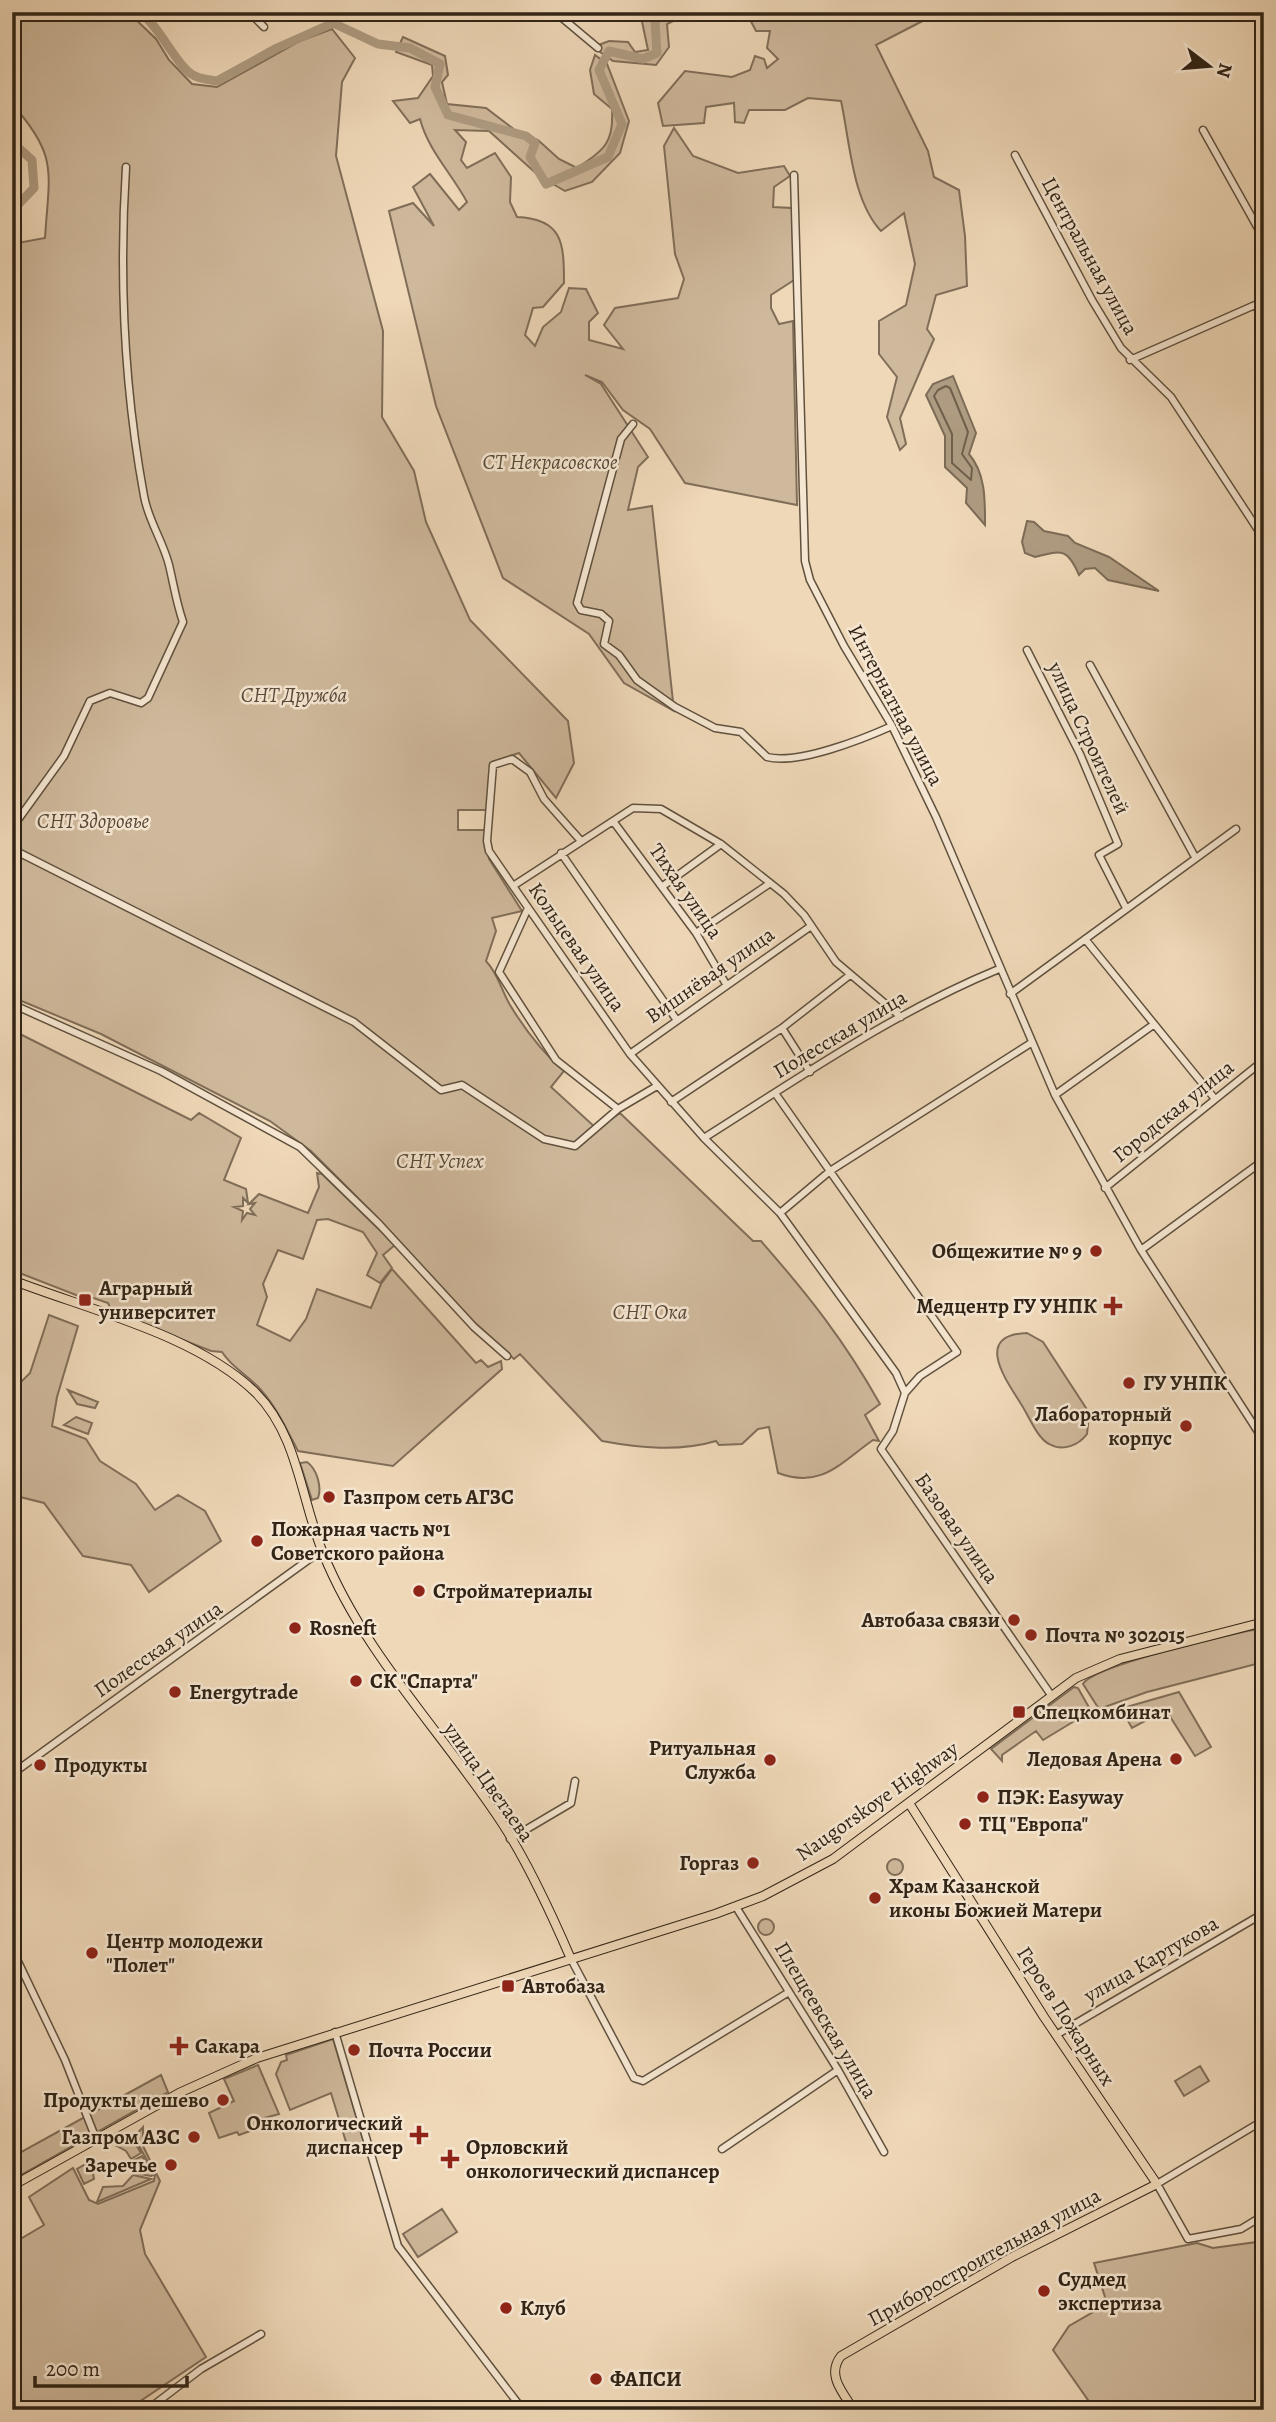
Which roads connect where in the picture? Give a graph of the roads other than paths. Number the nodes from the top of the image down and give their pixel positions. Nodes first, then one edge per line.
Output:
1 (249, 12) edge
2 (555, 12) edge
3 (264, 27) dead end
4 (598, 48) dead end
5 (1203, 130) dead end
6 (1015, 155) dead end
7 (126, 167) dead end
8 (794, 175) dead end
9 (1264, 239) edge
10 (1264, 301) edge
11 (1255, 305) junction
12 (1264, 318) edge
13 (1130, 359) junction
14 (633, 424) dead end
15 (1264, 539) edge
16 (1027, 650) dead end
17 (1090, 664) dead end
18 (892, 726) junction
19 (613, 821) junction
20 (12, 828) edge
21 (1236, 829) dead end
22 (581, 841) junction
23 (721, 844) junction
24 (12, 849) edge
25 (561, 853) junction
26 (1195, 857) junction
27 (769, 884) junction
28 (513, 886) junction
29 (663, 886) junction
30 (528, 908) junction
31 (1126, 908) junction
32 (811, 926) junction
33 (696, 933) junction
34 (1085, 939) junction
35 (999, 969) junction
36 (850, 975) junction
37 (726, 984) junction
38 (1010, 994) junction
39 (12, 1004) edge
40 (901, 1017) junction
41 (676, 1019) junction
42 (1153, 1025) junction
43 (782, 1028) junction
44 (1031, 1043) junction
45 (630, 1054) junction
46 (1264, 1060) edge
47 (810, 1072) junction
48 (657, 1086) junction
49 (775, 1093) junction
50 (1055, 1095) junction
51 (1215, 1099) junction
52 (671, 1102) junction
53 (618, 1109) junction
54 (704, 1138) junction
55 (1264, 1160) edge
56 (830, 1171) junction
57 (1105, 1188) junction
58 (780, 1213) junction
59 (1141, 1250) junction
60 (12, 1280) edge
61 (507, 1356) dead end
62 (905, 1393) junction
63 (1264, 1441) edge
64 (322, 1550) junction
65 (1264, 1622) edge
66 (1051, 1695) junction
67 (12, 1773) edge
68 (575, 1781) dead end
69 (909, 1803) junction
70 (510, 1839) junction
71 (736, 1907) junction
72 (1264, 1913) edge
73 (12, 1948) edge
74 (571, 1959) junction
75 (789, 1992) junction
76 (335, 2032) junction
77 (1056, 2035) junction
78 (838, 2070) junction
79 (1264, 2120) edge
80 (96, 2139) junction
81 (722, 2149) dead end
82 (884, 2152) dead end
83 (1157, 2184) junction
84 (12, 2186) edge
85 (1262, 2219) edge
86 (261, 2334) dead end
87 (147, 2410) edge
88 (523, 2410) edge
89 (854, 2410) edge

1 - 3 street
2 - 4 street
5 - 9 street
6 - 13 street, Центральная улица
7 - 20 street
8 - 18 street, Интернатная улица
10 - 11 street
11 - 12 street
11 - 13 street
13 - 15 street, Центральная улица
14 - 18 street
16 - 31 street, улица Строителей
17 - 26 street
18 - 35 street, Интернатная улица
19 - 22 street, Кольцевая улица
19 - 23 street, Кольцевая улица
19 - 29 street, Тихая улица
21 - 26 street
22 - 25 street, Кольцевая улица
22 - 28 street
23 - 27 street, Кольцевая улица
23 - 29 street
24 - 53 street
25 - 28 street, Кольцевая улица
25 - 41 street
26 - 31 street
27 - 32 street, Кольцевая улица
27 - 33 street
28 - 30 street, Кольцевая улица
29 - 33 street, Тихая улица
30 - 45 street, Кольцевая улица
30 - 53 street
31 - 34 street
32 - 36 street, Кольцевая улица
32 - 37 street, Вишнёвая улица
33 - 37 street, Тихая улица
34 - 38 street
34 - 42 street
35 - 38 street, Интернатная улица
35 - 40 street, Полесская улица
36 - 40 street, Кольцевая улица
36 - 43 street
37 - 41 street, Вишнёвая улица
38 - 44 street, Интернатная улица
39 - 61 street
40 - 47 street, Полесская улица
41 - 45 street, Вишнёвая улица
42 - 50 street
42 - 51 street
43 - 47 street
43 - 52 street
44 - 50 street, Интернатная улица
44 - 56 street
45 - 48 street, Кольцевая улица
46 - 51 street, Городская улица
47 - 49 street, Полесская улица
48 - 52 street, Кольцевая улица
48 - 53 street
49 - 54 street, Полесская улица
49 - 56 street
50 - 57 street, Интернатная улица
51 - 57 street, Городская улица
52 - 54 street, Кольцевая улица
54 - 58 street, Кольцевая улица
55 - 59 street
56 - 58 street
56 - 62 street
57 - 59 street, Интернатная улица
58 - 62 street, Кольцевая улица
59 - 63 street, Интернатная улица
60 - 64 main road, улица Цветаева
62 - 66 street, Базовая улица
64 - 67 street, Полесская улица
64 - 70 main road, улица Цветаева
65 - 66 main road, Naugorskoye Highway
66 - 69 main road, Naugorskoye Highway
68 - 70 street
69 - 71 main road, Naugorskoye Highway
69 - 77 main road, Героев Пожарных
70 - 74 main road, улица Цветаева
71 - 74 main road, Naugorskoye Highway
71 - 75 street, Плещеевская улица
72 - 77 street, улица Картукова
73 - 80 street
74 - 75 street, улица Цветаева
74 - 76 main road, Naugorskoye Highway
75 - 78 street, Плещеевская улица
76 - 80 main road, Naugorskoye Highway
76 - 88 street
77 - 83 main road, Героев Пожарных
78 - 81 street
78 - 82 street, Плещеевская улица
79 - 83 street, Приборостроительная улица
80 - 84 main road, Naugorskoye Highway
83 - 85 street
83 - 89 main road, Приборостроительная улица
86 - 87 street

